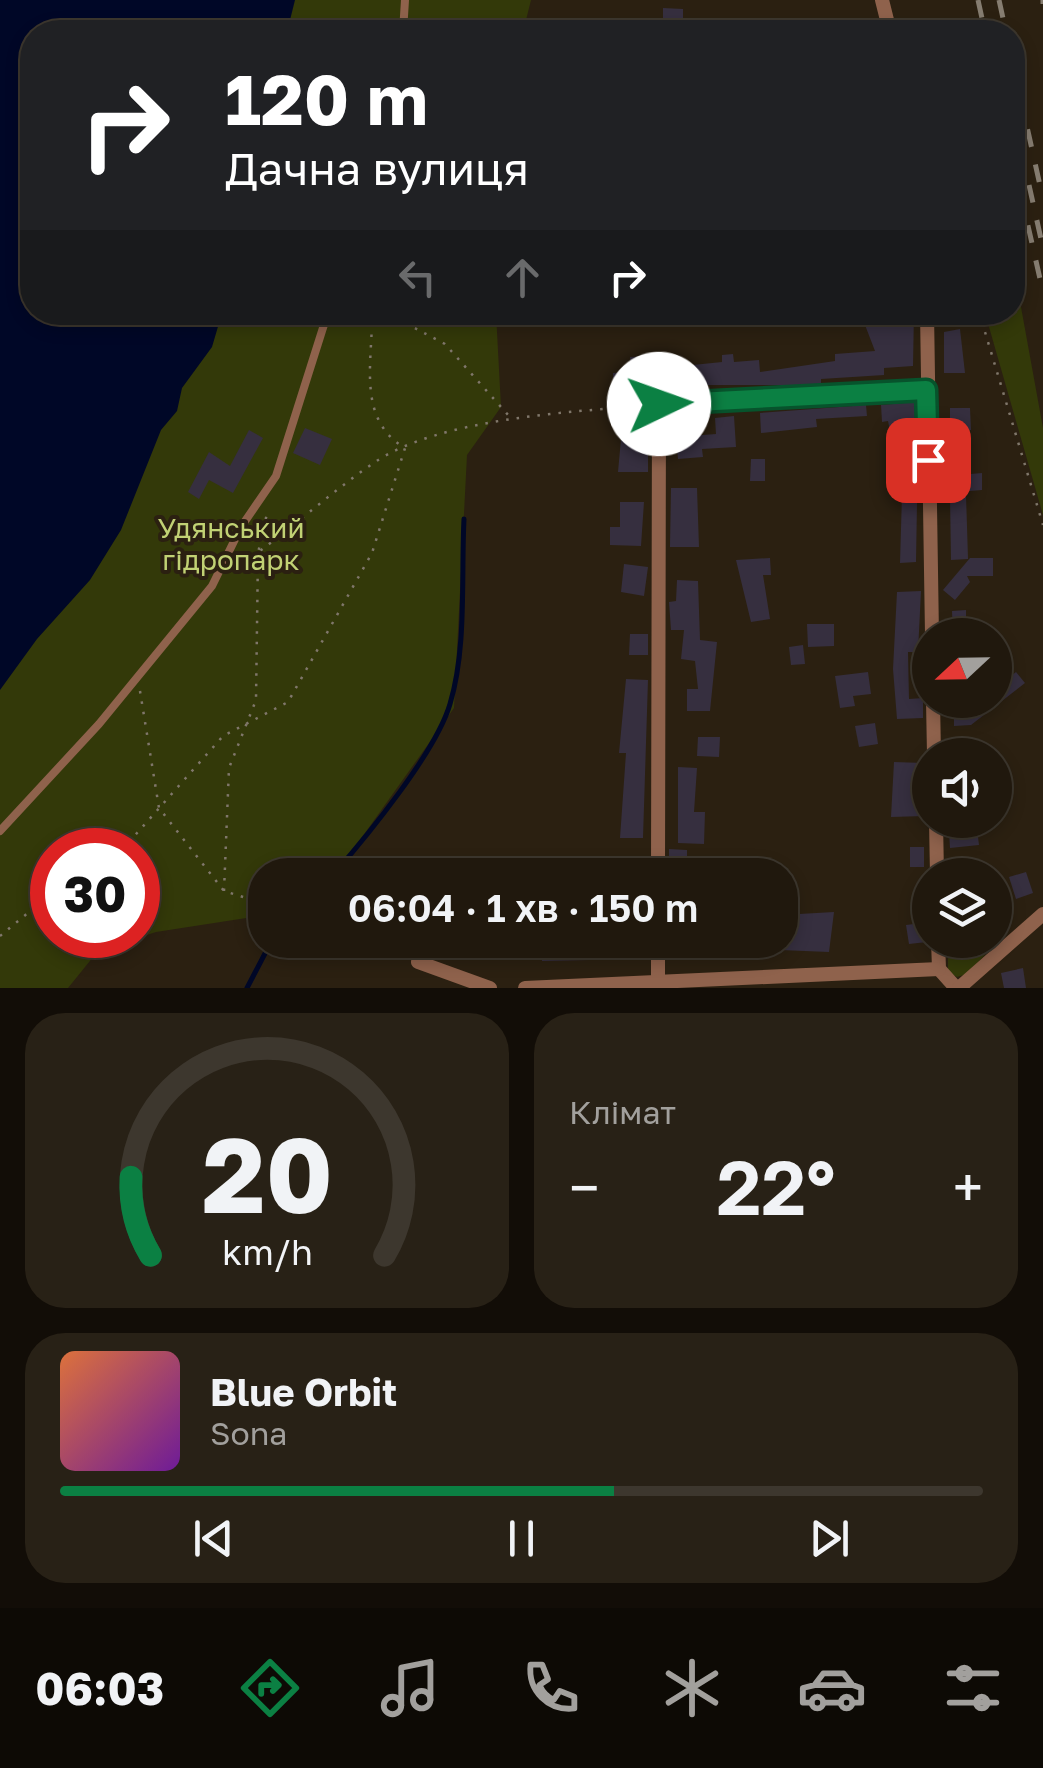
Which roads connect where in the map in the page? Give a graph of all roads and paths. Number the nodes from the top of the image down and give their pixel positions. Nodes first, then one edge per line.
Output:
1 (324, 325) edge
2 (372, 325) edge
3 (408, 325) edge
4 (928, 325) edge
5 (983, 325) edge
6 (926, 390) junction
7 (659, 404) junction
8 (510, 417) junction
9 (405, 448) junction
10 (276, 476) junction
11 (1043, 525) edge
12 (258, 553) junction
13 (212, 586) junction
14 (932, 618) edge
15 (140, 670) junction
16 (245, 724) junction
17 (159, 808) junction
18 (141, 828) edge
19 (0, 830) edge
20 (658, 858) edge
21 (224, 891) junction
22 (248, 899) edge
23 (30, 911) edge
24 (1043, 914) edge
25 (0, 936) edge
26 (406, 958) edge
27 (658, 958) edge
28 (939, 958) edge
29 (418, 962) joint
30 (939, 969) junction
31 (658, 982) junction
32 (490, 988) edge
33 (525, 988) edge
34 (957, 988) edge

1 - 10 lane
2 - 9 path
3 - 8 path
4 - 6 street
5 - 11 path
6 - 7 street
6 - 14 street
7 - 8 path
7 - 20 street
8 - 9 path
9 - 12 path
9 - 16 path
10 - 12 path
10 - 13 lane
12 - 13 path
12 - 16 path
13 - 15 lane
15 - 17 path
15 - 19 lane
16 - 17 path
16 - 21 path
17 - 18 path
17 - 21 path
21 - 22 path
23 - 25 path
24 - 34 street
26 - 29 path
27 - 31 street
28 - 30 street
29 - 32 street
30 - 31 street
30 - 34 street
31 - 33 street

